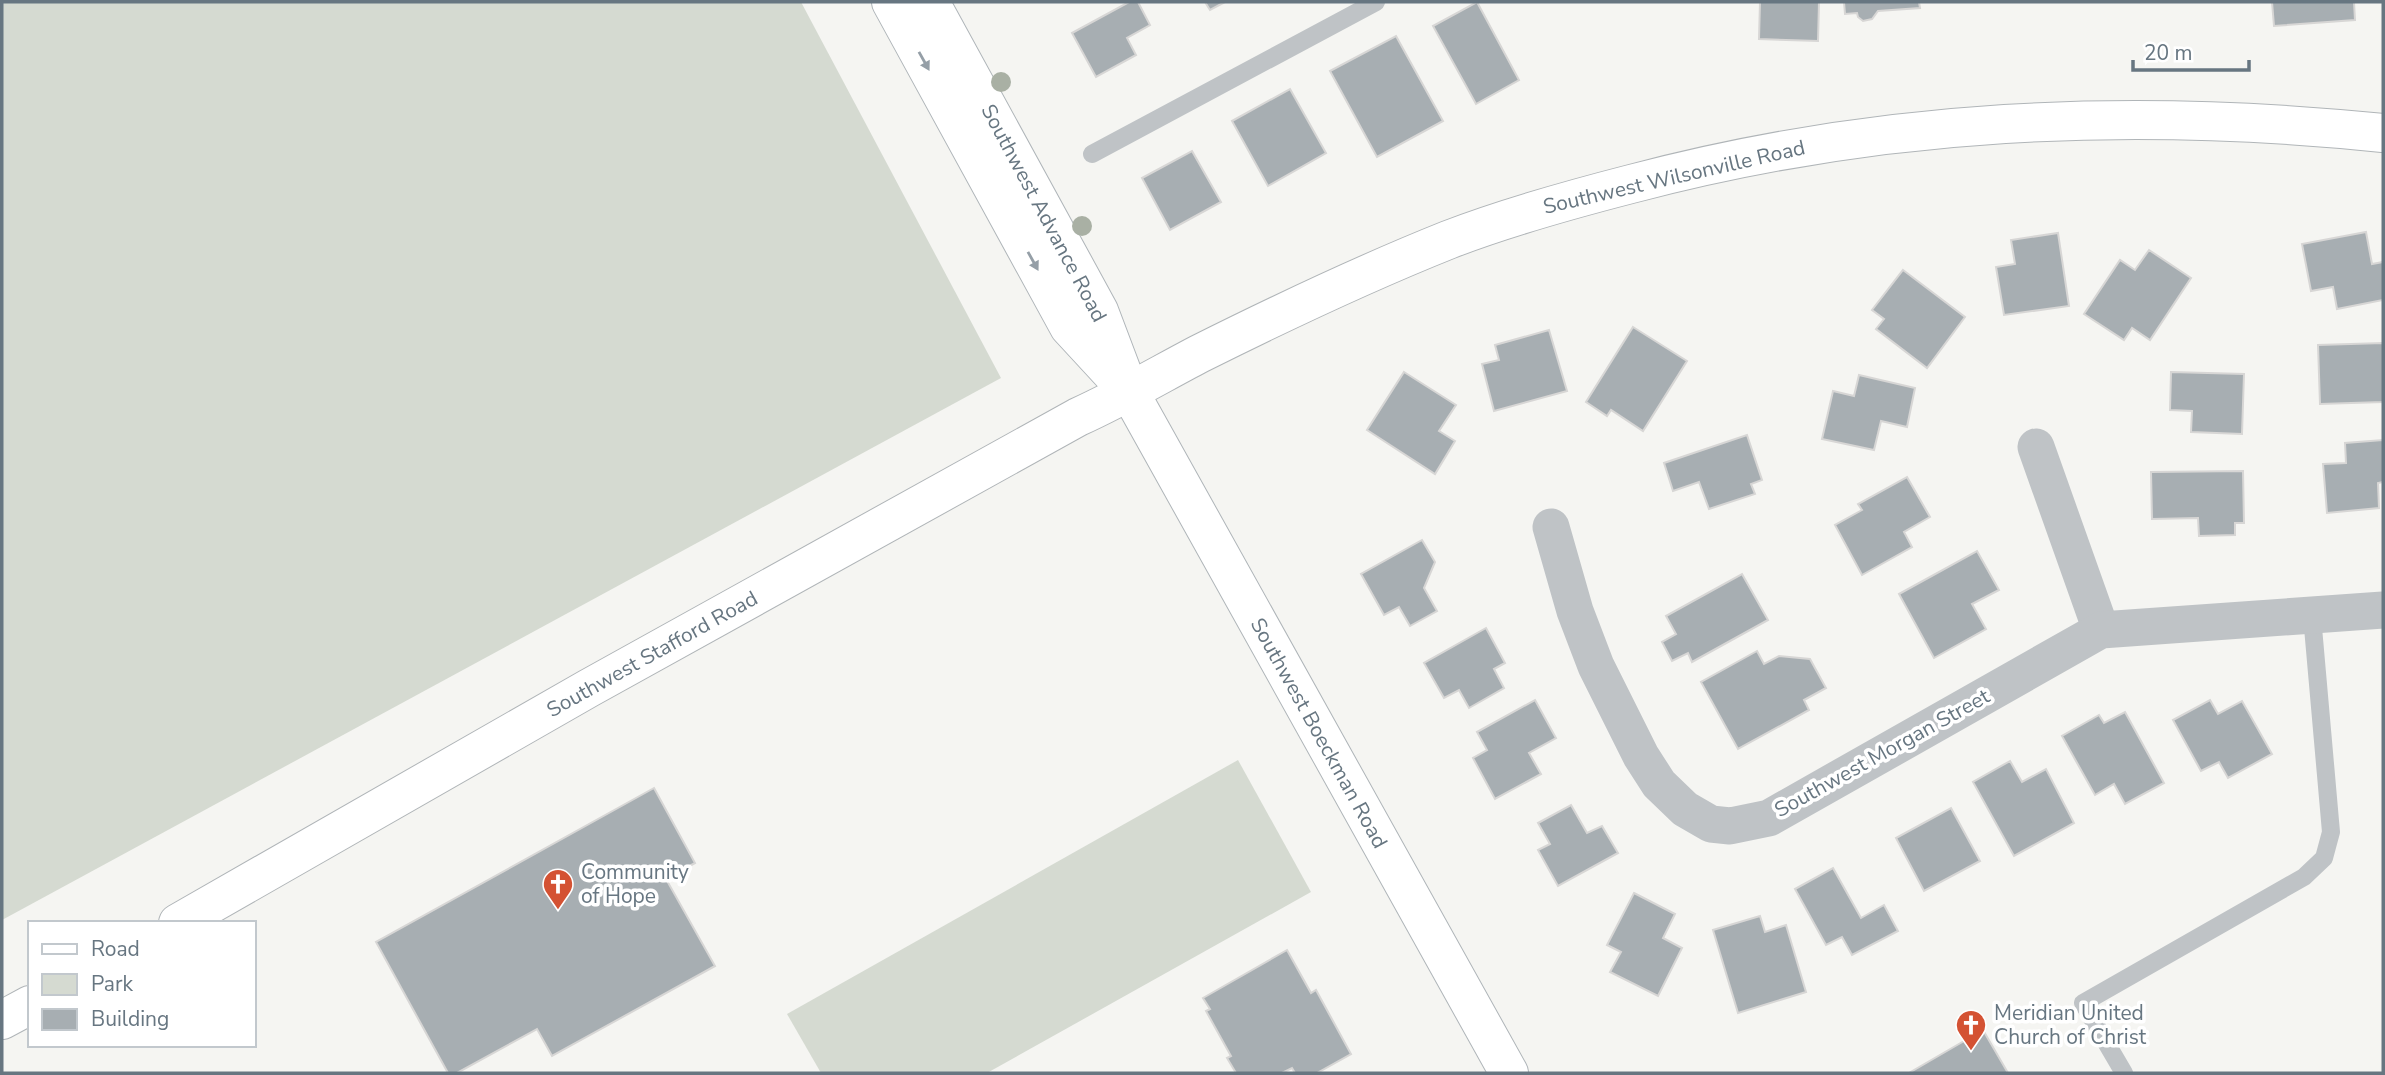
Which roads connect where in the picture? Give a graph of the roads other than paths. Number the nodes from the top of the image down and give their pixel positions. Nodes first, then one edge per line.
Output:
1 (891, 2) edge
2 (930, 2) edge
3 (1376, 2) edge
4 (2383, 133) edge
5 (1092, 154) dead end
6 (1130, 393) junction
7 (2036, 447) dead end
8 (1551, 527) dead end
9 (2383, 610) edge
10 (2312, 616) junction
11 (2101, 630) junction
12 (181, 921) edge
13 (28, 1006) edge
14 (2, 1020) edge
15 (1509, 1073) edge
16 (2124, 1073) edge

1 -> 6 main road, Southwest Advance Road
2 - 6 main road, Southwest Advance Road
3 - 5 lane
4 - 6 main road, Southwest Wilsonville Road
6 - 12 main road, Southwest Stafford Road
6 - 15 main road, Southwest Boeckman Road
7 - 11 street
8 - 11 street, Southwest Morgan Street
9 - 10 street, Southwest Morgan Street
10 - 11 street, Southwest Morgan Street
10 - 16 lane
13 - 14 main road

